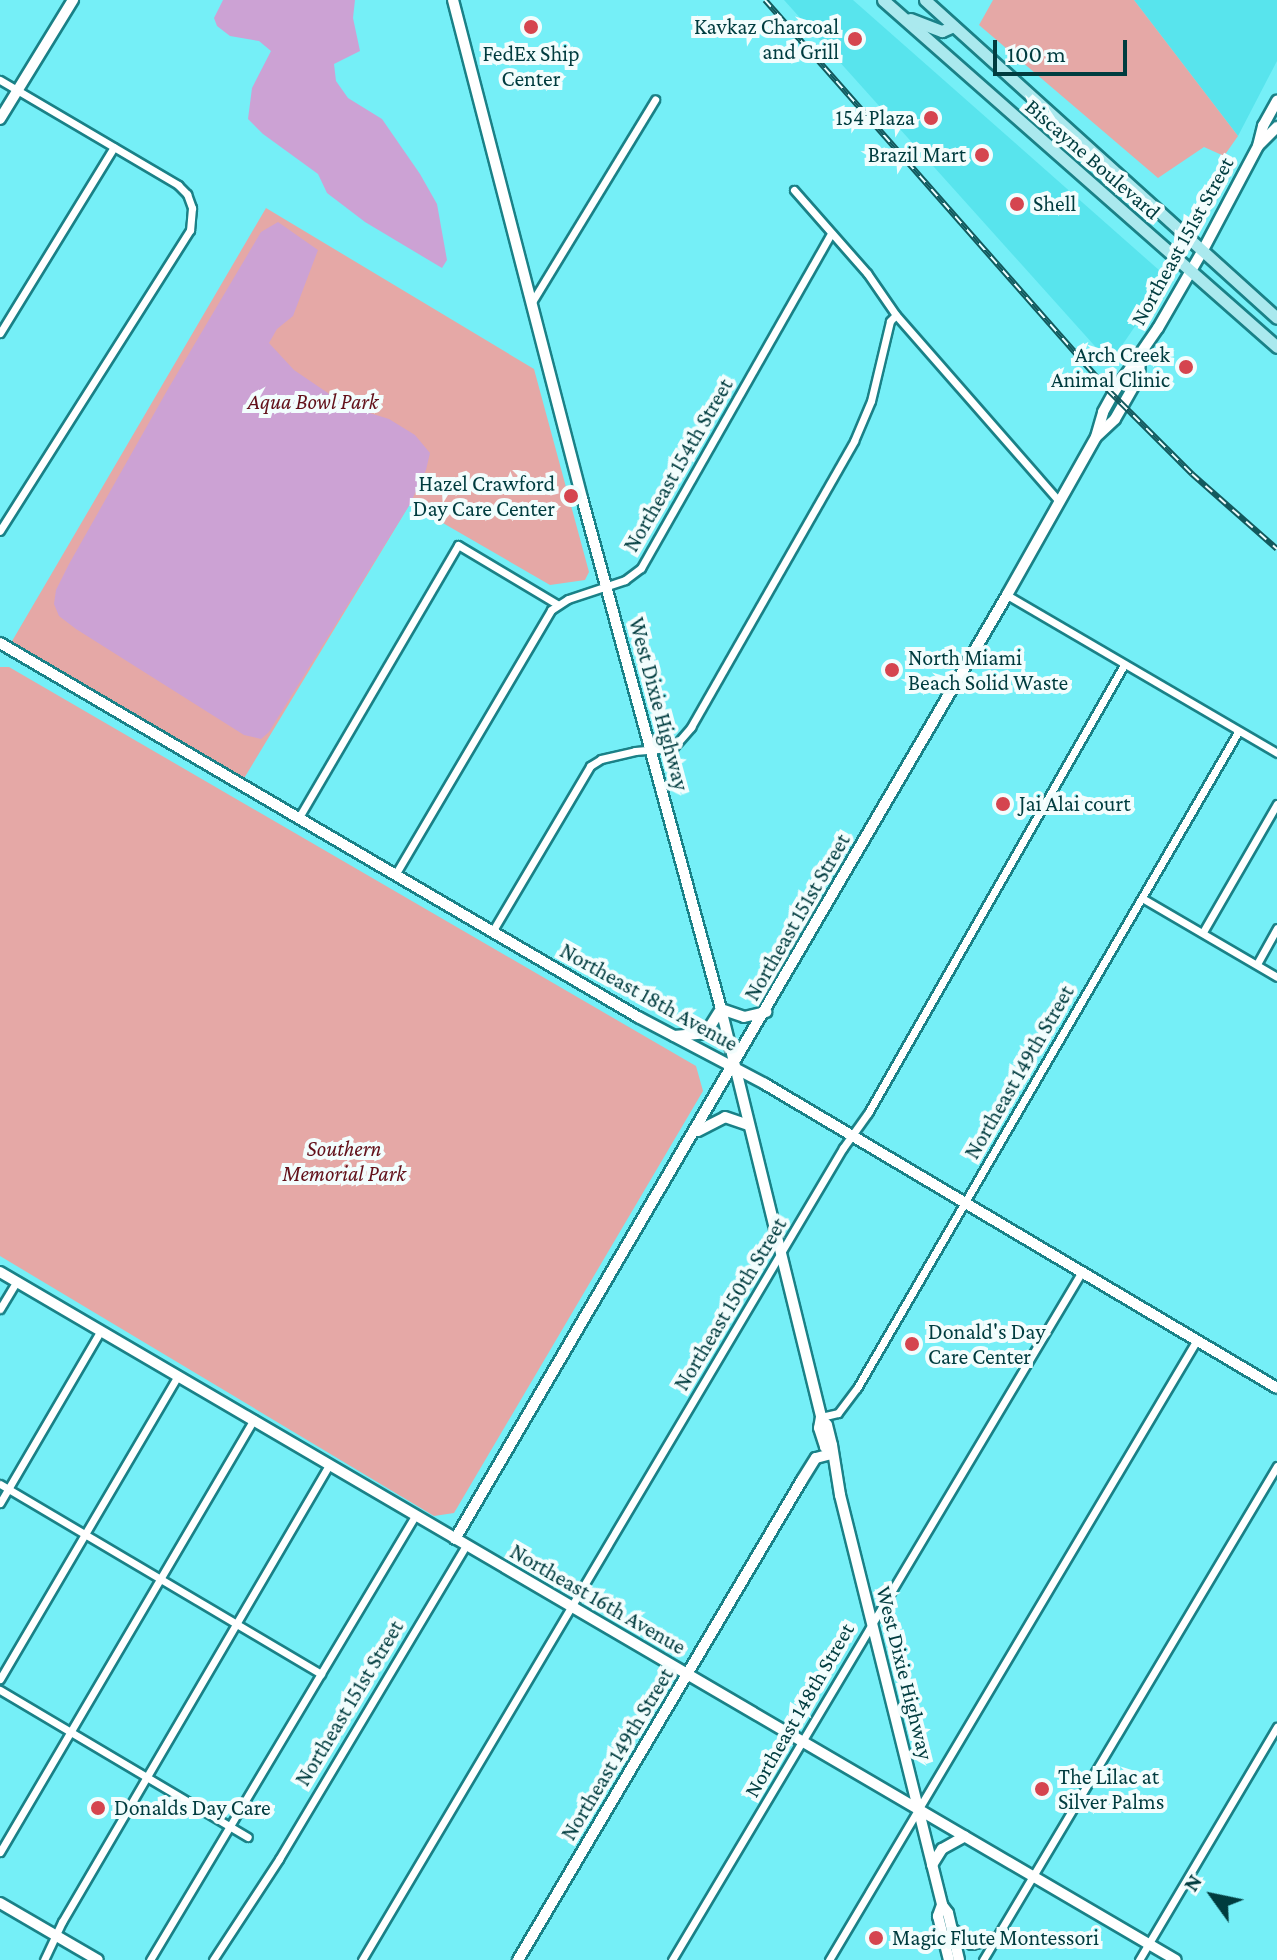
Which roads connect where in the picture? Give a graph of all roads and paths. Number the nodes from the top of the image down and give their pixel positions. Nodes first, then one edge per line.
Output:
1 (73, 0) edge
2 (453, 0) edge
3 (883, 0) edge
4 (925, 0) edge
5 (898, 14) junction
6 (953, 26) junction
7 (0, 80) edge
8 (17, 90) junction
9 (655, 100) dead end
10 (1277, 101) edge
11 (0, 119) edge
12 (1277, 127) edge
13 (1258, 146) junction
14 (114, 147) junction
15 (794, 190) dead end
16 (831, 233) junction
17 (1203, 250) junction
18 (1190, 269) junction
19 (532, 302) junction
20 (896, 315) junction
21 (1277, 318) edge
22 (0, 333) edge
23 (1277, 347) edge
24 (1059, 501) junction
25 (4, 517) edge
26 (0, 531) edge
27 (607, 587) junction
28 (1007, 595) junction
29 (557, 604) junction
30 (0, 643) edge
31 (1124, 665) junction
32 (1238, 732) junction
33 (651, 750) junction
34 (1277, 753) edge
35 (1277, 804) edge
36 (298, 819) junction
37 (395, 875) junction
38 (1142, 898) junction
39 (1277, 928) edge
40 (492, 932) junction
41 (1203, 932) junction
42 (1257, 964) junction
43 (1277, 977) edge
44 (721, 1009) junction
45 (766, 1012) junction
46 (672, 1036) junction
47 (734, 1067) junction
48 (748, 1125) junction
49 (696, 1132) junction
50 (853, 1138) junction
51 (965, 1204) junction
52 (780, 1254) junction
53 (0, 1272) edge
54 (1081, 1273) junction
55 (16, 1282) junction
56 (0, 1309) edge
57 (101, 1330) junction
58 (1195, 1343) junction
59 (178, 1376) junction
60 (1277, 1388) edge
61 (821, 1418) junction
62 (254, 1419) junction
63 (831, 1453) junction
64 (329, 1465) junction
65 (1277, 1466) edge
66 (0, 1484) edge
67 (8, 1489) junction
68 (0, 1503) edge
69 (415, 1516) junction
70 (84, 1534) junction
71 (455, 1539) junction
72 (466, 1545) junction
73 (160, 1579) junction
74 (572, 1606) junction
75 (872, 1622) junction
76 (236, 1623) junction
77 (321, 1674) junction
78 (687, 1674) junction
79 (0, 1679) edge
80 (0, 1690) edge
81 (1277, 1727) edge
82 (71, 1732) junction
83 (802, 1741) junction
84 (148, 1778) junction
85 (918, 1807) junction
86 (228, 1825) junction
87 (965, 1836) junction
88 (248, 1837) dead end
89 (0, 1852) edge
90 (932, 1865) junction
91 (1034, 1877) junction
92 (0, 1903) edge
93 (942, 1905) junction
94 (951, 1929) junction
95 (58, 1937) junction
96 (997, 1938) junction
97 (1148, 1944) junction
98 (44, 1960) edge
99 (98, 1960) edge
100 (150, 1960) edge
101 (213, 1960) edge
102 (362, 1960) edge
103 (518, 1960) edge
104 (672, 1960) edge
105 (829, 1960) edge
106 (949, 1960) edge
107 (959, 1960) edge
108 (983, 1960) edge
109 (1139, 1960) edge
110 (1176, 1960) edge

1 - 8 street
2 - 19 street, West Dixie Highway
3 - 5 main road, Biscayne Boulevard
4 - 6 main road, Biscayne Boulevard
5 - 6 main road
5 - 18 main road, Biscayne Boulevard
6 - 17 main road, Biscayne Boulevard
7 - 8 street
8 - 11 street
8 - 14 street
9 - 19 street
10 - 13 street, Northeast 151st Street
12 - 13 street, Northeast 151st Street
13 - 17 street, Northeast 151st Street
14 - 22 street
14 - 25 street
15 - 16 street
16 - 20 street
16 - 27 street, Northeast 154th Street
17 - 18 street, Northeast 151st Street
17 - 21 main road, Biscayne Boulevard
18 - 23 main road, Biscayne Boulevard
18 - 24 street, Northeast 151st Street
19 - 27 street, West Dixie Highway
20 - 24 street
20 - 33 street
24 - 28 street, Northeast 151st Street
25 - 26 street
27 - 29 street, Northeast 154th Street
27 - 33 street, West Dixie Highway
28 - 31 street
28 - 45 street, Northeast 151st Street
29 - 36 street
29 - 37 street
30 - 36 street, Northeast 18th Avenue
31 - 32 street
31 - 50 street, Northeast 150th Street
32 - 34 street
32 - 38 street, Northeast 149th Street
33 - 40 street
33 - 44 street, West Dixie Highway
35 - 41 street
36 - 37 street, Northeast 18th Avenue
37 - 40 street, Northeast 18th Avenue
38 - 41 street
38 - 51 street, Northeast 149th Street
39 - 42 street
40 - 46 street, Northeast 18th Avenue
41 - 42 street
42 - 43 street
44 - 45 street
44 - 46 street
44 - 47 street, West Dixie Highway
45 - 47 street, Northeast 151st Street
46 - 47 street, Northeast 18th Avenue
47 - 48 street, West Dixie Highway
47 - 49 street, Northeast 151st Street
47 - 50 street, Northeast 18th Avenue
48 - 49 street
48 - 52 street, West Dixie Highway
49 - 71 street, Northeast 151st Street
50 - 51 street, Northeast 18th Avenue
50 - 52 street, Northeast 150th Street
51 - 54 street, Northeast 18th Avenue
51 - 61 street, Northeast 149th Street
52 - 61 street, West Dixie Highway
52 - 74 street, Northeast 150th Street
53 - 55 street, Northeast 16th Avenue
54 - 58 street, Northeast 18th Avenue
54 - 75 street, Northeast 148th Street
55 - 56 street
55 - 57 street, Northeast 16th Avenue
57 - 59 street, Northeast 16th Avenue
57 - 67 street
58 - 60 street, Northeast 18th Avenue
58 - 85 street
59 - 62 street, Northeast 16th Avenue
59 - 70 street
61 - 63 street, West Dixie Highway
62 - 64 street, Northeast 16th Avenue
62 - 73 street
63 - 75 street, West Dixie Highway
63 - 78 street, Northeast 149th Street
64 - 69 street, Northeast 16th Avenue
64 - 76 street
65 - 91 street
66 - 67 street
67 - 68 street
67 - 70 street
69 - 71 street, Northeast 16th Avenue
69 - 77 street
70 - 73 street
70 - 79 street
71 - 72 street, Northeast 16th Avenue
72 - 74 street, Northeast 16th Avenue
72 - 101 street, Northeast 151st Street
73 - 76 street
73 - 82 street
74 - 78 street, Northeast 16th Avenue
74 - 102 street, Northeast 150th Street
75 - 83 street, Northeast 148th Street
75 - 85 street, West Dixie Highway
76 - 77 street
76 - 84 street
77 - 86 street
78 - 83 street, Northeast 16th Avenue
78 - 103 street, Northeast 149th Street
80 - 82 street
81 - 97 street
82 - 84 street
82 - 89 street
83 - 85 street, Northeast 16th Avenue
83 - 104 street, Northeast 148th Street
84 - 86 street
84 - 95 street
85 - 87 street, Northeast 16th Avenue
85 - 90 street, West Dixie Highway
85 - 105 street
86 - 88 street
86 - 100 street
87 - 90 street
87 - 91 street, Northeast 16th Avenue
90 - 93 street, West Dixie Highway
91 - 96 street
91 - 97 street, Northeast 16th Avenue
92 - 95 street
93 - 94 street, West Dixie Highway
93 - 106 street, West Dixie Highway
94 - 96 street
94 - 107 street, West Dixie Highway
95 - 98 street
95 - 99 street
96 - 108 street
97 - 109 street
97 - 110 street, Northeast 16th Avenue

